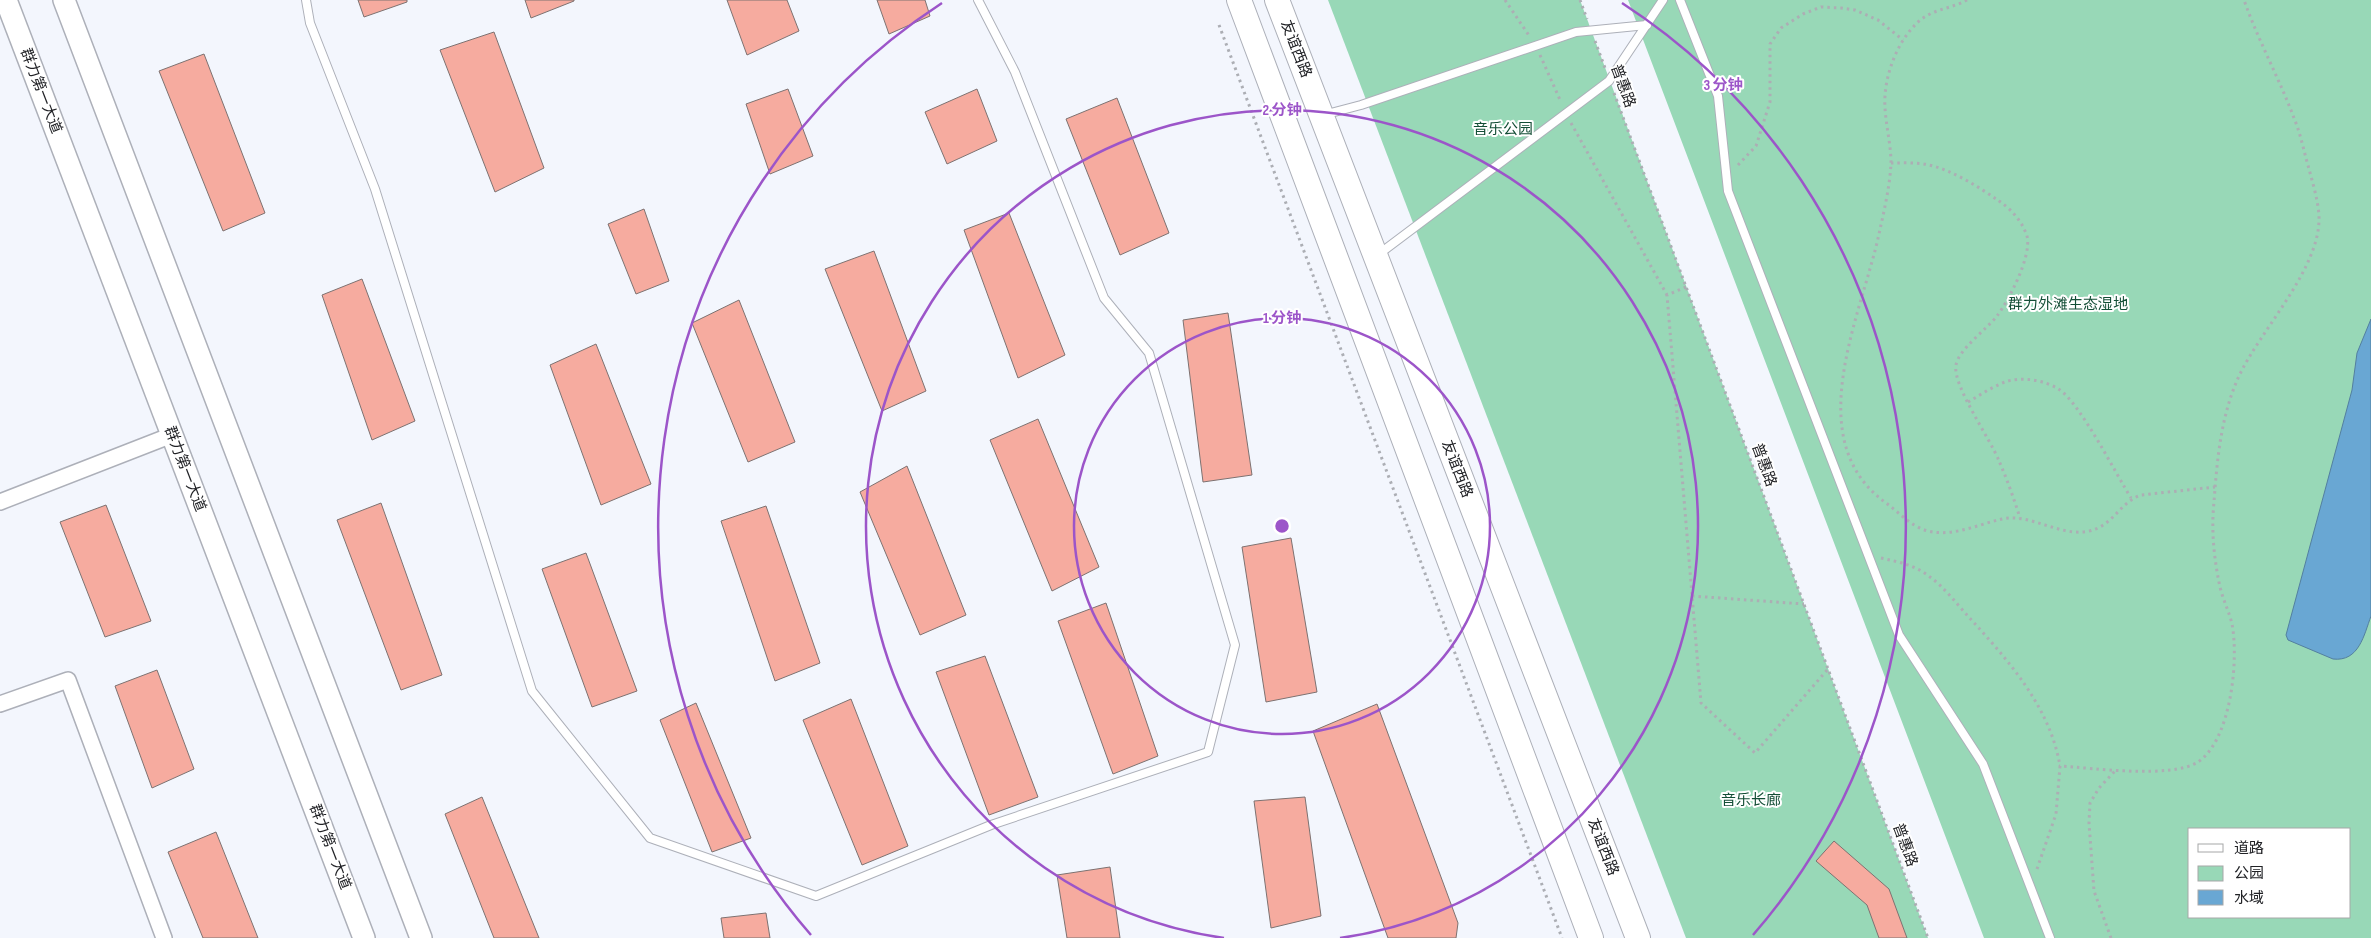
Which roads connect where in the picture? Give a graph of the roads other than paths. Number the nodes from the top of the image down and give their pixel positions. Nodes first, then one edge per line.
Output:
1 (6, 0) edge
2 (64, 0) edge
3 (306, 0) edge
4 (978, 0) edge
5 (1239, 0) edge
6 (1277, 0) edge
7 (1663, 0) edge
8 (1680, 0) edge
9 (1647, 25) junction
10 (1321, 115) junction
11 (1374, 257) junction
12 (172, 435) junction
13 (0, 502) edge
14 (0, 704) edge
15 (164, 938) edge
16 (364, 938) edge
17 (421, 938) edge
18 (1591, 938) edge
19 (1638, 938) edge
20 (2050, 938) edge

1 - 12 main road, 群力第一大道
2 - 17 main road
3 - 4 lane
5 - 18 main road
6 - 10 main road, 友谊西路
7 - 9 lane
8 - 20 lane
9 - 10 lane
9 - 11 lane
10 - 11 main road, 友谊西路
11 - 19 main road, 友谊西路
12 - 13 street
12 - 16 main road, 群力第一大道
14 - 15 street

